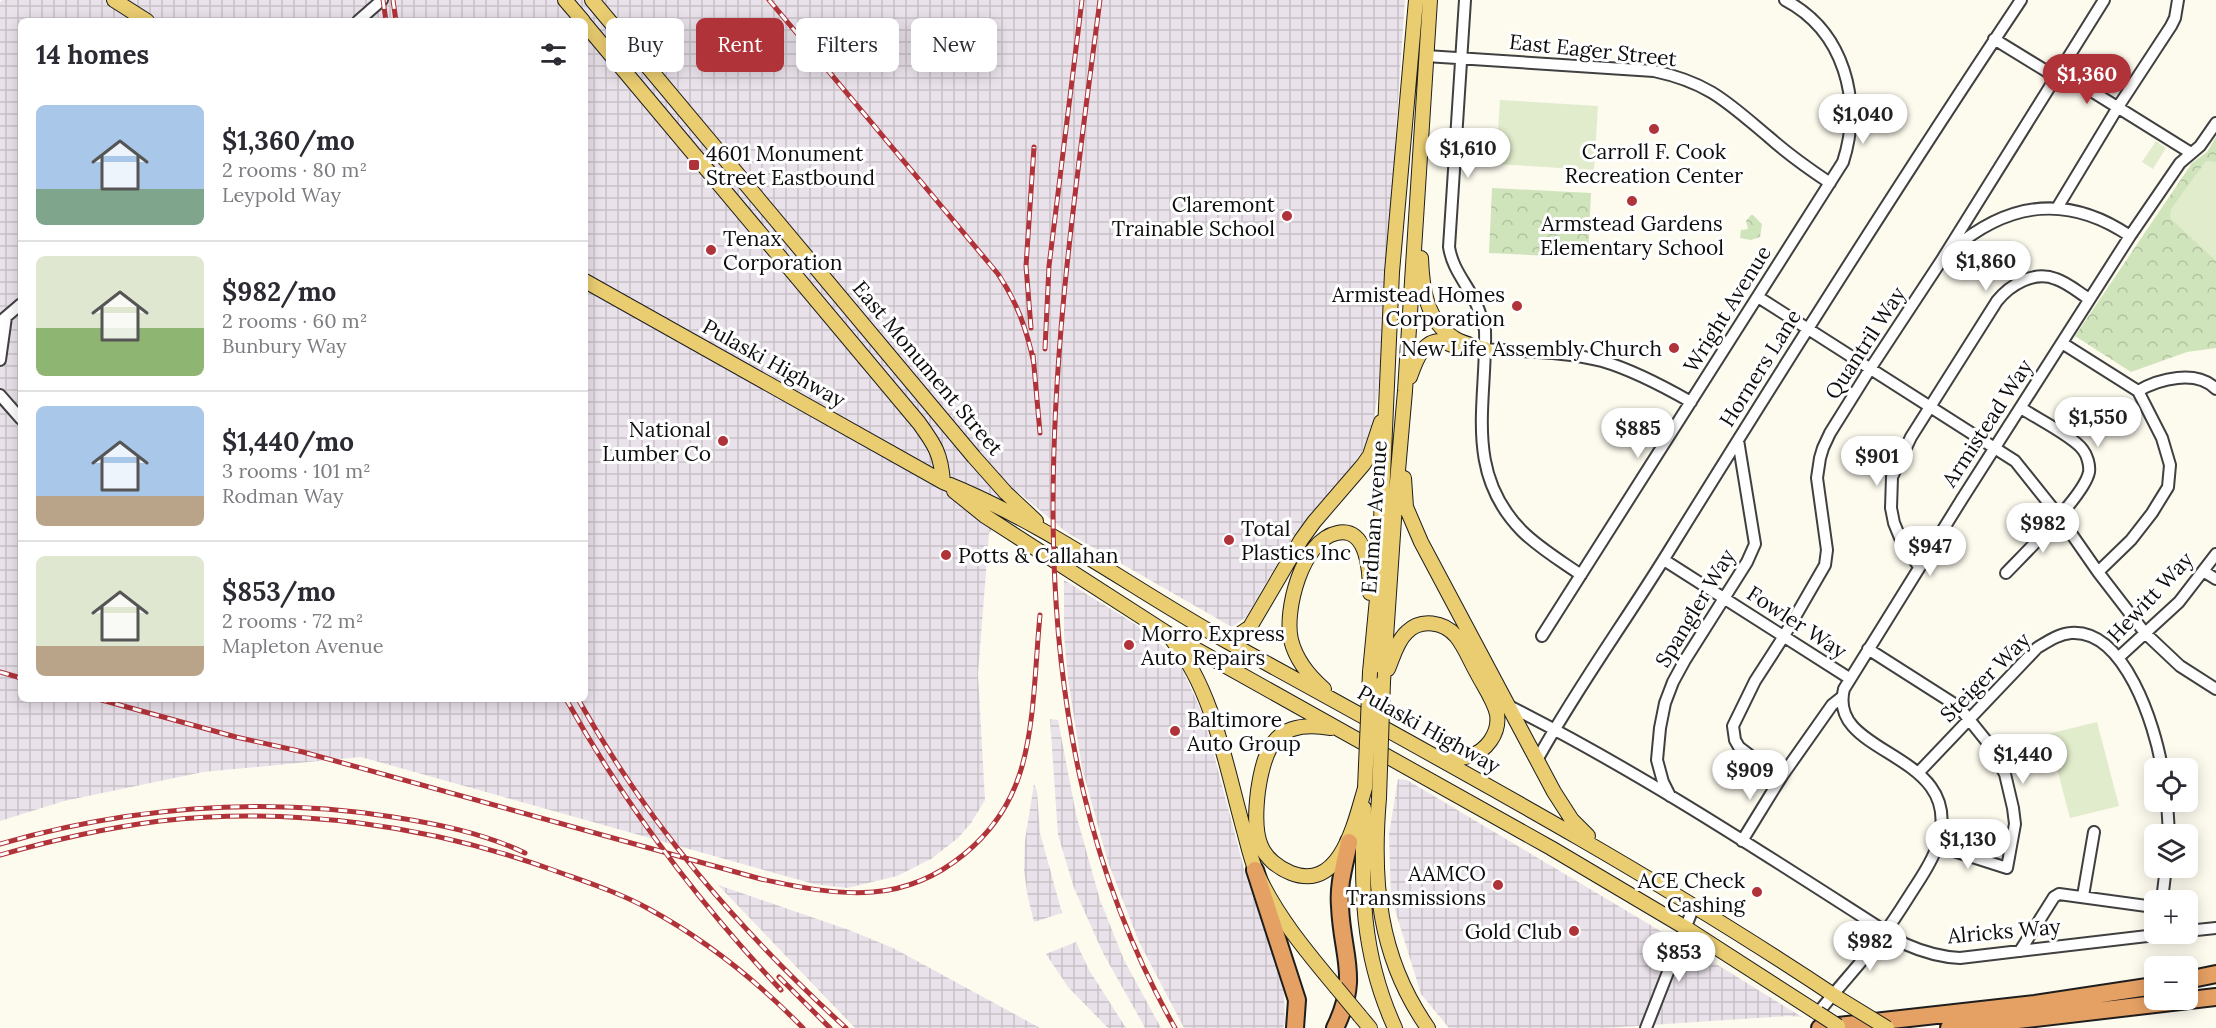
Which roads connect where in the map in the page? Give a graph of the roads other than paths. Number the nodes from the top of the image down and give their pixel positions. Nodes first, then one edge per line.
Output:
1 (114, 0) edge
2 (382, 0) edge
3 (565, 0) edge
4 (592, 0) edge
5 (1416, 0) edge
6 (1430, 0) edge
7 (1465, 0) edge
8 (1785, 0) edge
9 (2020, 0) edge
10 (2104, 0) edge
11 (2178, 0) edge
12 (142, 18) edge
13 (361, 18) edge
14 (581, 18) edge
15 (588, 27) edge
16 (1994, 39) junction
17 (1426, 56) junction
18 (1461, 58) junction
19 (2056, 77) junction
20 (2118, 107) junction
21 (2216, 123) edge
22 (2191, 153) junction
23 (1830, 183) junction
24 (1417, 194) junction
25 (2057, 208) junction
26 (2130, 236) junction
27 (1942, 258) junction
28 (588, 283) edge
29 (1758, 297) junction
30 (2089, 299) junction
31 (18, 306) edge
32 (3, 319) edge
33 (1808, 329) junction
34 (2062, 343) junction
35 (1485, 349) junction
36 (0, 360) edge
37 (1870, 369) junction
38 (2216, 389) edge
39 (1405, 391) junction
40 (2138, 391) junction
41 (0, 395) edge
42 (1691, 402) junction
43 (1388, 403) junction
44 (1930, 407) junction
45 (2021, 408) junction
46 (18, 416) edge
47 (1738, 440) junction
48 (1400, 442) junction
49 (1994, 448) junction
50 (943, 482) junction
51 (2059, 516) junction
52 (1052, 537) junction
53 (2216, 554) edge
54 (1664, 560) junction
55 (1920, 567) junction
56 (2203, 571) junction
57 (2098, 572) junction
58 (2006, 573) dead end
59 (1581, 575) junction
60 (2216, 579) edge
61 (1724, 598) junction
62 (1166, 632) junction
63 (2145, 633) junction
64 (1542, 636) dead end
65 (1784, 636) junction
66 (1220, 637) junction
67 (1868, 649) junction
68 (2118, 658) junction
69 (1370, 672) junction
70 (1849, 678) junction
71 (1383, 682) junction
72 (2216, 689) edge
73 (1842, 697) junction
74 (1344, 706) junction
75 (1509, 706) junction
76 (1970, 719) junction
77 (1554, 729) junction
78 (1339, 730) junction
79 (1437, 757) junction
80 (2159, 758) edge
81 (1537, 760) junction
82 (1657, 760) junction
83 (1919, 772) junction
84 (1782, 776) junction
85 (1643, 781) junction
86 (1365, 788) junction
87 (1670, 796) junction
88 (1516, 801) junction
89 (1504, 822) junction
90 (2094, 832) dead end
91 (1742, 841) junction
92 (1349, 842) junction
93 (1938, 846) junction
94 (1600, 849) junction
95 (1255, 870) junction
96 (2083, 896) junction
97 (2144, 905) edge
98 (1694, 906) junction
99 (1686, 928) junction
100 (2216, 928) edge
101 (2198, 930) edge
102 (1886, 932) junction
103 (2144, 936) edge
104 (2020, 951) junction
105 (2216, 974) edge
106 (2198, 978) edge
107 (2144, 988) edge
108 (1834, 997) junction
109 (2216, 998) edge
110 (1819, 1021) edge
111 (1295, 1028) edge
112 (1335, 1028) edge
113 (1370, 1028) edge
114 (1395, 1028) edge
115 (1428, 1028) edge
116 (1646, 1028) edge
117 (1841, 1028) edge
118 (1887, 1028) edge
119 (1948, 1028) edge

1 - 12 main road
2 - 13 street
3 - 14 main road, East Monument Street
4 - 52 main road, East Monument Street
5 - 43 main road, Erdman Avenue
6 - 17 main road, Erdman Avenue
7 - 18 street
8 - 23 street, Wright Avenue
9 - 16 street, Horners Lane
10 - 19 street, Quantril Way
11 - 20 street
15 - 50 main road, East Monument Street
16 - 19 street
16 - 33 street, Horners Lane
17 - 18 street, East Eager Street
17 - 24 main road, Erdman Avenue
18 - 23 street, East Eager Street
18 - 35 street
19 - 20 street
19 - 27 street, Quantril Way
20 - 22 street
20 - 25 street
21 - 22 street, Armistead Way
22 - 26 street, Armistead Way
23 - 29 street, Wright Avenue
24 - 35 main road
24 - 39 main road, Erdman Avenue
25 - 26 street
25 - 27 street
26 - 30 street, Armistead Way
27 - 37 street, Quantril Way
28 - 50 main road, Pulaski Highway
29 - 33 street
29 - 42 street, Wright Avenue
30 - 34 street, Armistead Way
30 - 44 street
31 - 32 street
32 - 36 street
33 - 37 street
33 - 47 street, Horners Lane
34 - 40 street
34 - 45 street, Armistead Way
35 - 39 main road
35 - 42 street
35 - 59 street
37 - 44 street
37 - 65 street, Quantril Way
38 - 40 street
39 - 48 main road, Erdman Avenue
40 - 57 street
41 - 46 street
42 - 59 street, Wright Avenue
43 - 66 main road
43 - 69 main road, Erdman Avenue
44 - 49 street
44 - 55 street
45 - 49 street, Armistead Way
45 - 51 street
47 - 54 street, Horners Lane
47 - 61 street, Spangler Way
48 - 71 main road, Erdman Avenue
48 - 75 main road
49 - 51 street
49 - 55 street, Armistead Way
50 - 52 main road, Pulaski Highway
50 - 62 main road, Pulaski Highway
51 - 57 street
51 - 58 street
52 - 66 main road, Pulaski Highway
53 - 56 street, Hewitt Way
54 - 61 street, Fowler Way
54 - 77 street, Horners Lane
55 - 67 street, Armistead Way
56 - 60 street
56 - 63 street, Hewitt Way
57 - 63 street
59 - 64 street, Wright Avenue
61 - 65 street, Fowler Way
61 - 82 street, Spangler Way
62 - 78 main road, Pulaski Highway
62 - 95 main road
63 - 68 street, Hewitt Way
63 - 72 street
65 - 70 street, Fowler Way
65 - 84 street, Quantril Way
66 - 74 main road, Pulaski Highway
67 - 70 street, Armistead Way
67 - 76 street
68 - 76 street, Steiger Way
68 - 80 street, Hewitt Way
69 - 74 main road
69 - 86 main road, Erdman Avenue, bridge
70 - 73 street, Armistead Way
71 - 79 main road
71 - 115 main road, Erdman Avenue, bridge
73 - 83 street
73 - 84 street, Armistead Way
74 - 79 main road, Pulaski Highway
75 - 77 street, Alricks Way
75 - 81 main road
76 - 83 street, Steiger Way
76 - 93 street
77 - 81 street, Horners Lane
77 - 85 street, Alricks Way
78 - 89 main road, Pulaski Highway
78 - 92 main road
79 - 88 main road, Pulaski Highway
81 - 94 main road
82 - 85 street, Spangler Way
82 - 87 street, Spangler Way
83 - 93 street
84 - 91 street, Armistead Way
85 - 87 street, Alricks Way
86 - 92 main road
86 - 114 main road, Erdman Avenue
87 - 91 street, Alricks Way
88 - 89 main road
88 - 94 main road, Pulaski Highway
89 - 99 main road, Pulaski Highway
90 - 96 street
91 - 102 street, Alricks Way
92 - 112 highway
93 - 102 street
94 - 98 main road, Pulaski Highway
95 - 111 highway
95 - 113 main road, bridge
96 - 97 street
96 - 104 street
98 - 99 street
98 - 108 main road, Pulaski Highway
99 - 110 main road, Pulaski Highway
99 - 116 street
100 - 101 street
102 - 104 street, Alricks Way
102 - 108 street
103 - 104 street, Alricks Way
105 - 106 highway
107 - 110 highway
108 - 110 street
108 - 118 main road, Pulaski Highway, bridge
109 - 119 highway
110 - 117 main road, Pulaski Highway, bridge

